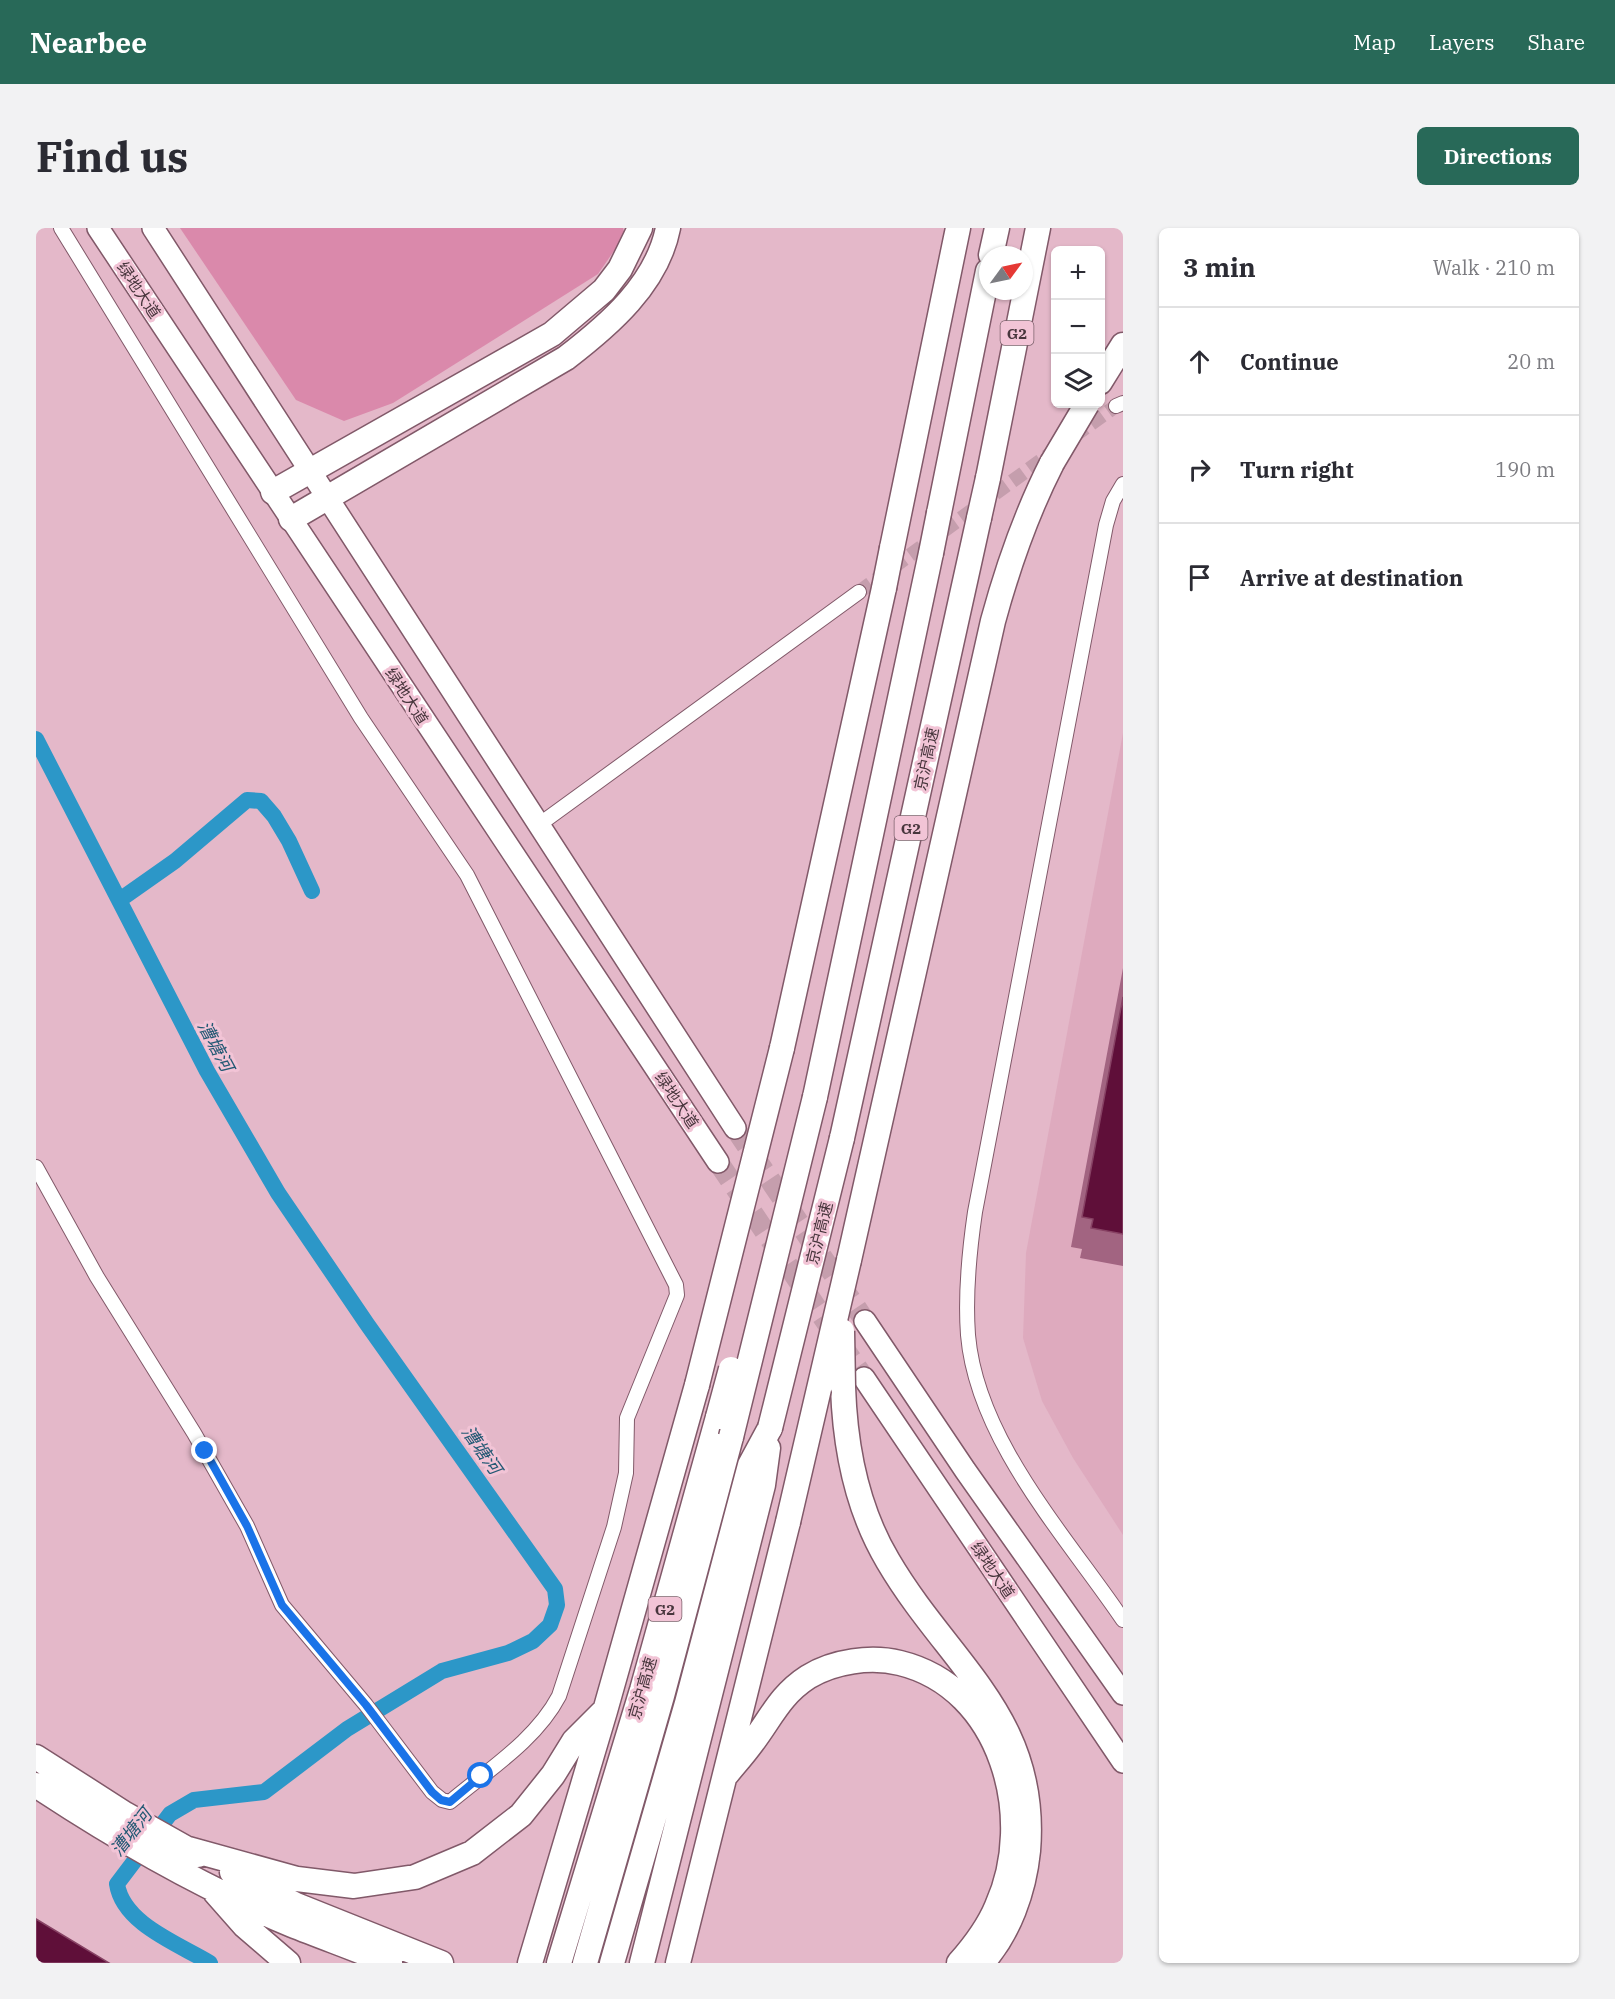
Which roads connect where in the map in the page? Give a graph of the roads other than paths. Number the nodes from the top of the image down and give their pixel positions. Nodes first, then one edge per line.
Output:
1 (61, 228) edge
2 (98, 228) edge
3 (153, 228) edge
4 (640, 228) edge
5 (668, 228) edge
6 (958, 228) edge
7 (997, 228) edge
8 (1041, 232) edge
9 (993, 246) edge
10 (982, 300) edge
11 (1123, 345) edge
12 (1105, 375) edge
13 (1085, 408) edge
14 (311, 470) junction
15 (1123, 484) edge
16 (273, 492) junction
17 (328, 497) junction
18 (291, 519) junction
19 (859, 592) tunnel mouth
20 (540, 824) junction
21 (735, 1128) tunnel mouth
22 (718, 1162) tunnel mouth
23 (36, 1167) edge
24 (849, 1260) junction
25 (865, 1321) tunnel mouth
26 (864, 1378) tunnel mouth
27 (725, 1427) junction
28 (757, 1475) junction
29 (1123, 1620) edge
30 (1123, 1694) edge
31 (605, 1711) junction
32 (36, 1757) edge
33 (1123, 1762) edge
34 (726, 1774) junction
35 (36, 1785) edge
36 (118, 1823) junction
37 (178, 1857) junction
38 (207, 1884) junction
39 (645, 1954) edge
40 (288, 1963) edge
41 (390, 1963) edge
42 (441, 1963) edge
43 (530, 1963) edge
44 (559, 1963) edge
45 (585, 1963) edge
46 (612, 1963) edge
47 (678, 1963) edge
48 (959, 1963) edge
49 (982, 1963) edge

1 - 23 street
2 - 16 main road, 绿地大道
3 - 14 main road, 绿地大道
4 - 14 highway
5 - 17 highway
6 - 31 highway, bridge
7 - 9 highway
8 - 28 highway, 京沪高速 / G2, bridge
10 - 27 highway, 京沪高速 / G2, bridge
11 - 12 highway
13 - 24 highway, bridge
14 - 16 highway
14 - 17 main road, 绿地大道
15 - 29 street
16 - 18 main road, 绿地大道
17 - 18 highway
17 - 20 main road, 绿地大道
18 - 22 main road, 绿地大道
19 - 20 street
20 - 21 main road, 绿地大道
24 - 34 highway, bridge
24 - 49 highway, bridge
25 - 30 main road
26 - 33 main road, 绿地大道
27 - 44 highway, 京沪高速 / G2
27 - 45 highway, 京沪高速 / G2
28 - 39 highway, 京沪高速 / G2
28 - 46 highway, 京沪高速 / G2
31 - 37 highway
31 - 43 highway
32 - 36 highway
34 - 47 highway
34 - 48 highway
35 - 36 highway
36 - 37 highway
37 - 38 highway
37 - 42 highway
38 - 40 highway
38 - 41 highway

